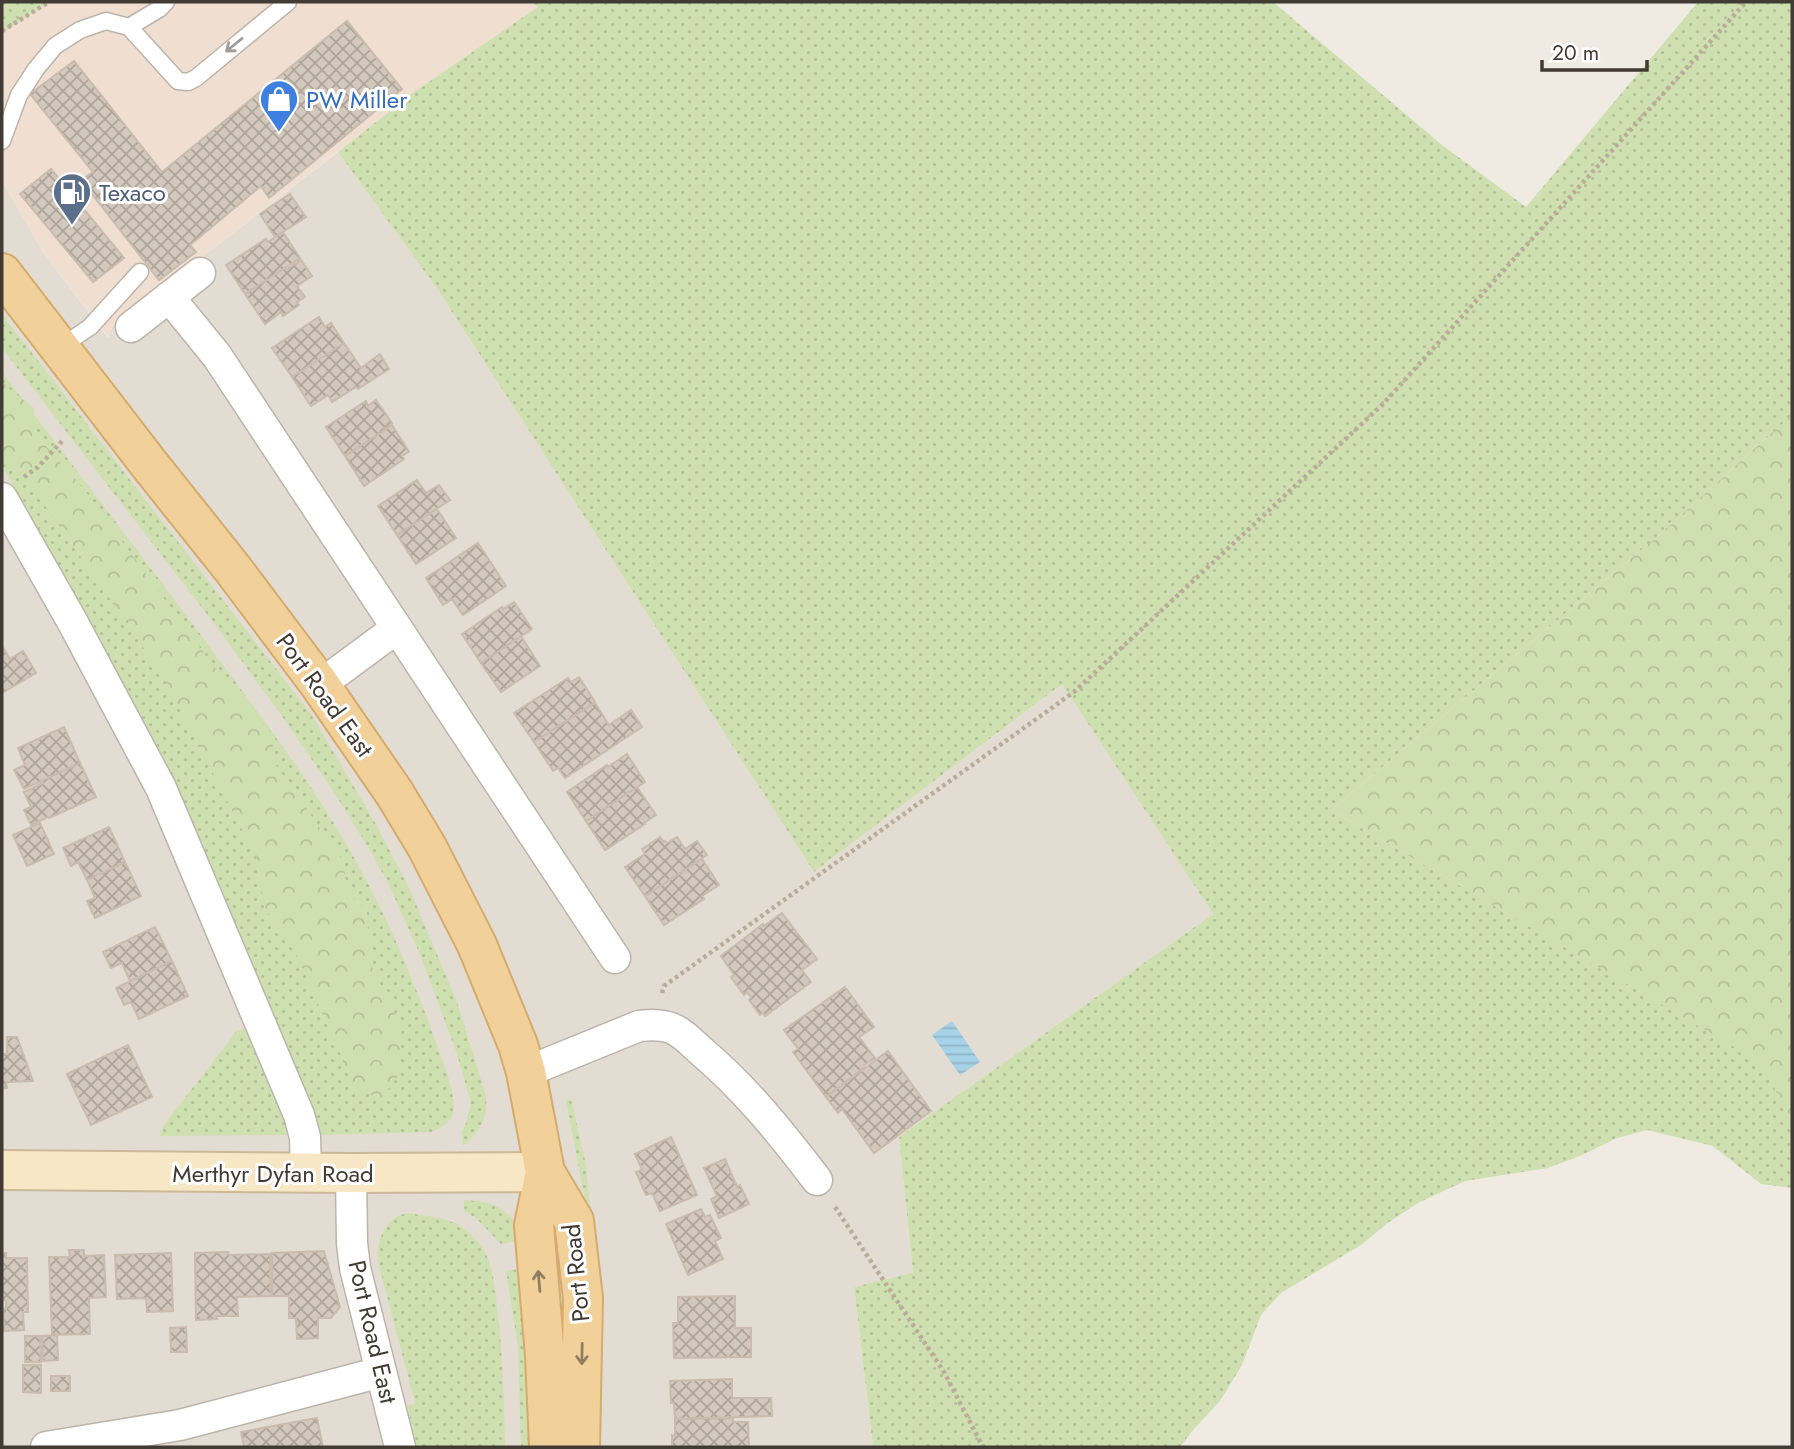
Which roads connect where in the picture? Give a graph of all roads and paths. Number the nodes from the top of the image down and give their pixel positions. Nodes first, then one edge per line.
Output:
1 (48, 2) edge
2 (166, 2) edge
3 (288, 2) edge
4 (1746, 2) edge
5 (129, 27) junction
6 (2, 31) edge
7 (2, 141) edge
8 (140, 272) dead end
9 (2, 273) edge
10 (200, 273) dead end
11 (169, 297) junction
12 (131, 327) dead end
13 (59, 348) junction
14 (64, 439) dead end
15 (11, 489) edge
16 (397, 628) junction
17 (320, 685) junction
18 (615, 958) dead end
19 (655, 1025) junction
20 (526, 1072) junction
21 (2, 1170) edge
22 (545, 1172) junction
23 (306, 1173) junction
24 (351, 1173) junction
25 (817, 1180) joint
26 (381, 1372) junction
27 (46, 1447) edge
28 (400, 1447) edge
29 (549, 1447) edge
30 (580, 1447) edge
31 (983, 1447) edge

1 - 6 path
2 - 5 lane
3 -> 5 lane
4 - 19 path
5 - 7 lane
8 - 13 lane
9 - 13 main road, Port Road East
10 - 11 street
11 - 12 street
11 - 16 street
13 - 17 main road, Port Road East
14 - 15 path
15 - 23 street
16 - 17 street
16 - 18 street
17 - 20 main road, Port Road East
19 - 20 street
19 - 25 street
20 - 22 main road, Port Road East
21 - 23 street, Merthyr Dyfan Road
22 - 24 street, Merthyr Dyfan Road
29 -> 22 main road, Port Road
22 -> 30 main road, Port Road
23 - 24 street, Merthyr Dyfan Road
24 - 26 street, Port Road East
25 - 31 path
26 - 27 street
26 - 28 street, Port Road East

